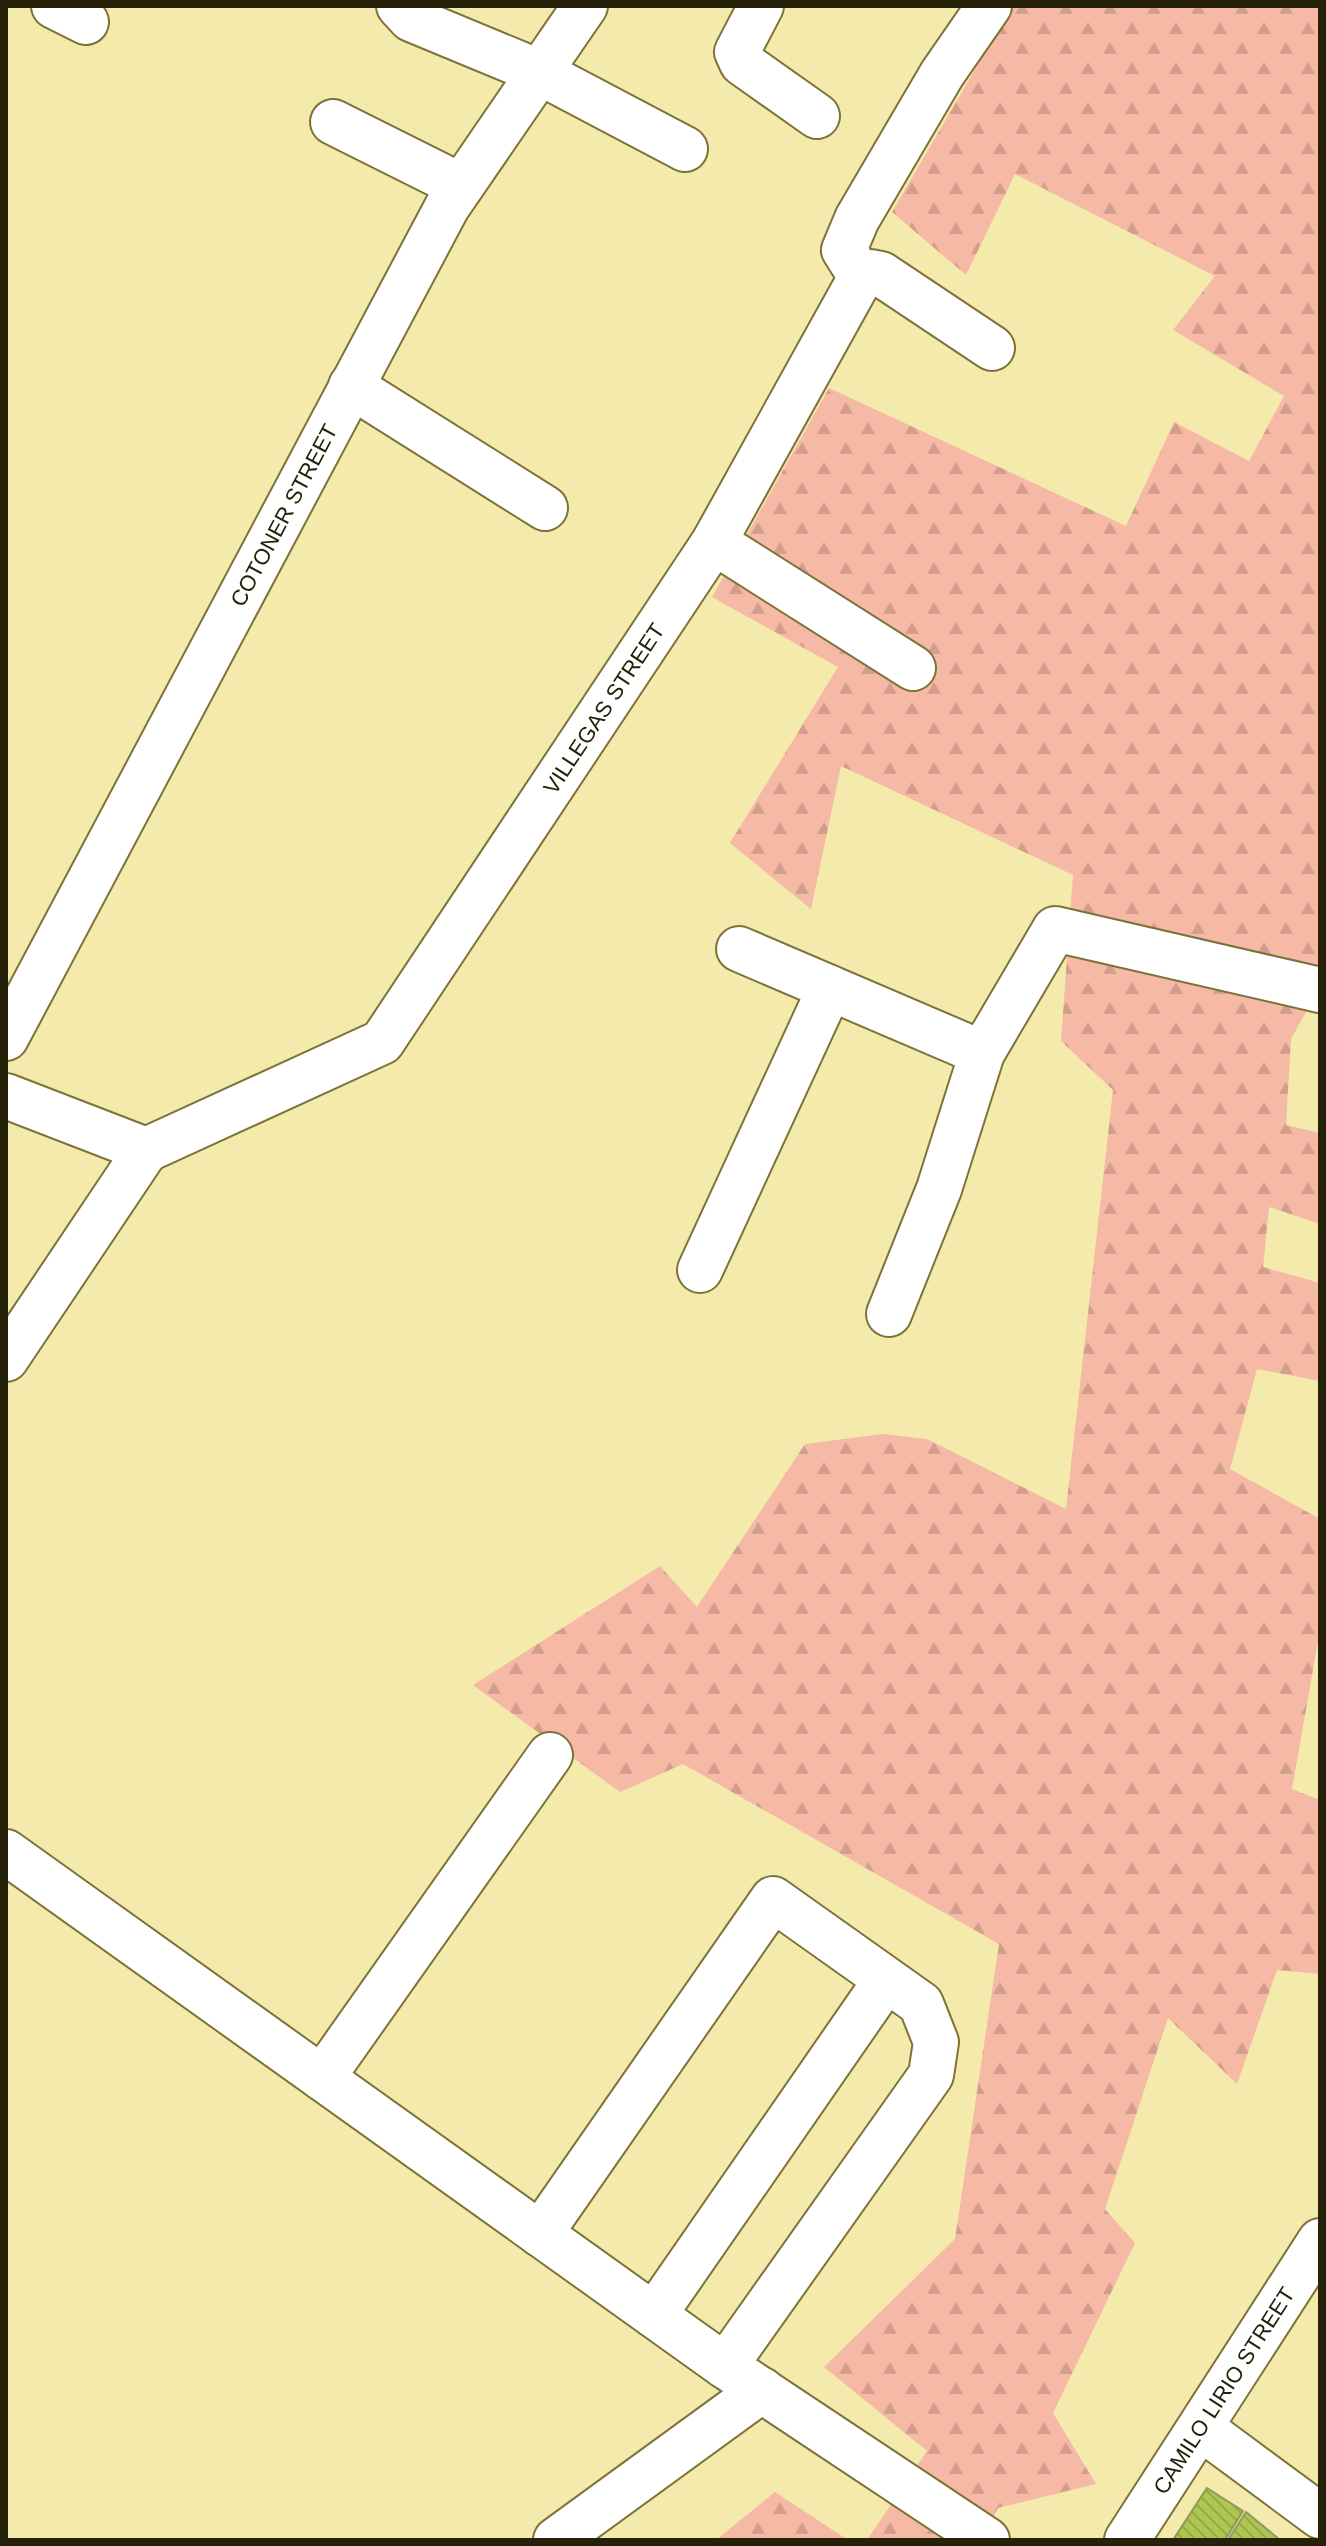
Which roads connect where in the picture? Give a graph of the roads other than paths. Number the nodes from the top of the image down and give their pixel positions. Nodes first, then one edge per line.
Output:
1 (399, 6) edge
2 (585, 6) edge
3 (761, 6) edge
4 (989, 6) edge
5 (539, 72) junction
6 (817, 116) dead end
7 (333, 122) dead end
8 (685, 149) dead end
9 (461, 186) junction
10 (861, 277) junction
11 (992, 348) dead end
12 (351, 386) junction
13 (545, 508) dead end
14 (714, 542) junction
15 (913, 668) dead end
16 (739, 949) dead end
17 (830, 988) junction
18 (1320, 990) edge
19 (6, 1038) edge
20 (982, 1053) junction
21 (6, 1096) edge
22 (146, 1150) junction
23 (700, 1270) dead end
24 (889, 1314) dead end
25 (6, 1359) edge
26 (550, 1755) dead end
27 (6, 1852) edge
28 (886, 1980) junction
29 (322, 2078) junction
30 (540, 2234) junction
31 (1320, 2241) edge
32 (654, 2315) junction
33 (725, 2366) junction
34 (762, 2390) junction
35 (1201, 2428) junction
36 (1320, 2516) edge
37 (556, 2540) edge
38 (987, 2540) edge
39 (1127, 2540) edge

1 - 5 street
2 - 5 street, COTONER STREET
3 - 6 street
4 - 10 street
5 - 8 street
5 - 9 street, COTONER STREET
7 - 9 street
9 - 12 street, COTONER STREET
10 - 11 street
10 - 14 street, VILLEGAS STREET
12 - 13 street
12 - 19 street, COTONER STREET
14 - 15 street
14 - 22 street, VILLEGAS STREET
16 - 17 street
17 - 20 street
17 - 23 street
18 - 20 street
20 - 24 street
21 - 22 street
22 - 25 street
26 - 29 street
27 - 29 street
28 - 30 street
28 - 32 street
28 - 33 street
29 - 30 street
30 - 32 street
31 - 35 street, CAMILO LIRIO STREET
32 - 33 street
33 - 34 street
34 - 37 street
34 - 38 street
35 - 36 street
35 - 39 street, CAMILO LIRIO STREET

